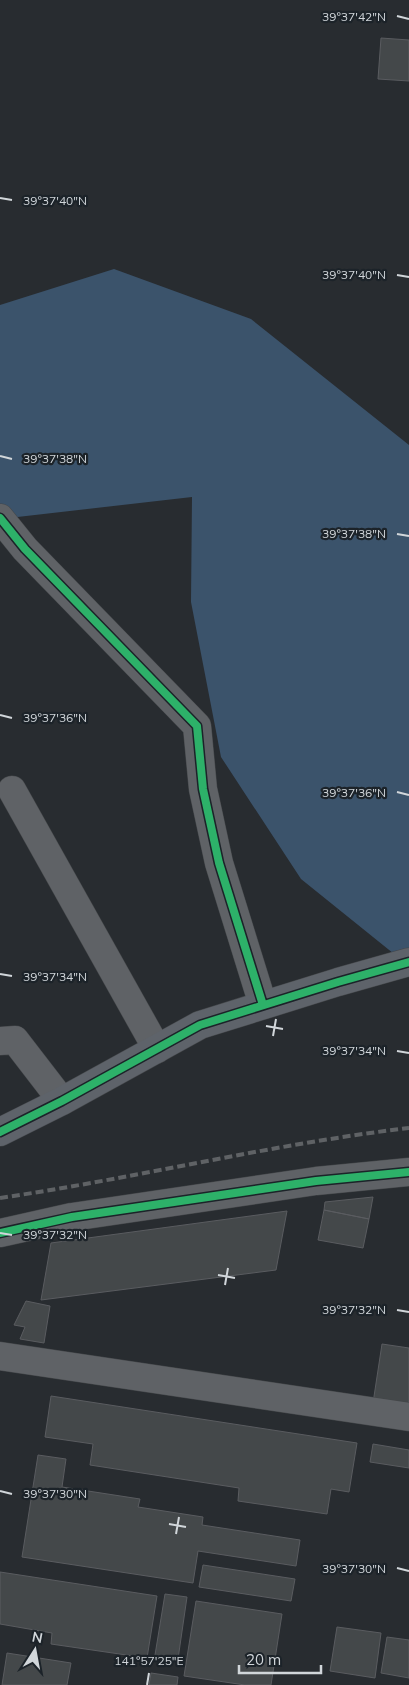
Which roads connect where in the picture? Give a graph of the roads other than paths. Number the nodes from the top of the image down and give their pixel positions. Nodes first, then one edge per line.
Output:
1 (0, 518) edge
2 (12, 790) dead end
3 (409, 962) edge
4 (263, 1005) junction
5 (0, 1041) edge
6 (157, 1049) junction
7 (62, 1101) junction
8 (0, 1132) edge
9 (409, 1172) edge
10 (0, 1233) edge
11 (0, 1356) edge
12 (409, 1417) edge

1 - 4 street
2 - 6 street
3 - 4 street
4 - 6 street
5 - 7 street
6 - 7 street
7 - 8 street
9 - 10 street
11 - 12 street

